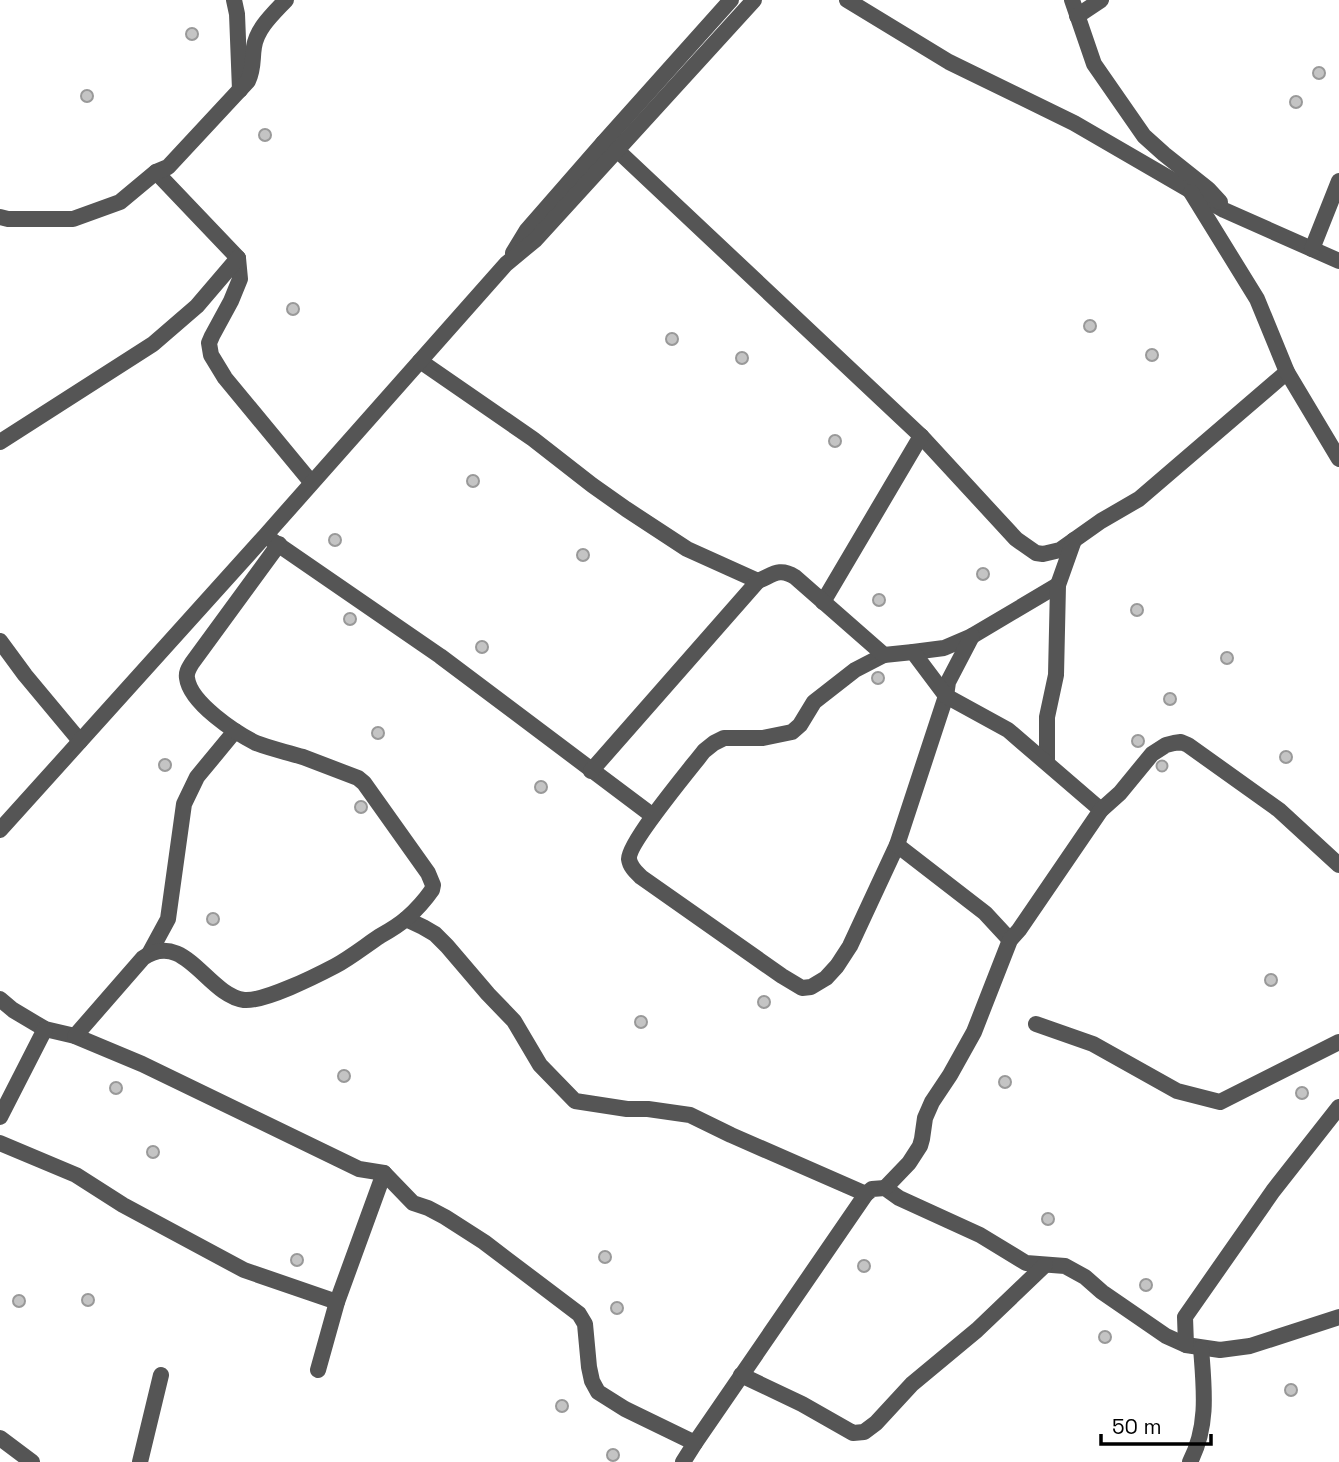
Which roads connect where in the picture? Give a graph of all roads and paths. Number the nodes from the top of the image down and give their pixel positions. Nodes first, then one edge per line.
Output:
1 (234, 0) edge
2 (286, 0) edge
3 (731, 0) edge
4 (754, 0) edge
5 (848, 0) edge
6 (1101, 0) edge
7 (1074, 8) edge
8 (240, 90) junction
9 (610, 146) junction
10 (156, 172) junction
11 (1339, 180) edge
12 (1189, 190) junction
13 (1224, 210) junction
14 (0, 217) edge
15 (1312, 249) junction
16 (238, 258) junction
17 (1339, 261) edge
18 (420, 361) junction
19 (1287, 372) junction
20 (921, 436) junction
21 (0, 442) edge
22 (1339, 459) edge
23 (311, 482) junction
24 (272, 540) junction
25 (1074, 540) junction
26 (758, 582) junction
27 (1058, 585) junction
28 (823, 602) junction
29 (972, 636) junction
30 (0, 642) edge
31 (913, 652) junction
32 (884, 655) junction
33 (946, 696) junction
34 (235, 731) junction
35 (80, 741) junction
36 (1047, 762) junction
37 (591, 771) junction
38 (1101, 810) junction
39 (653, 817) junction
40 (0, 830) edge
41 (897, 845) junction
42 (1339, 865) edge
43 (406, 919) junction
44 (1010, 940) junction
45 (149, 954) junction
46 (0, 999) edge
47 (1037, 1024) dead end
48 (45, 1029) junction
49 (75, 1036) junction
50 (1339, 1042) edge
51 (1339, 1107) edge
52 (0, 1117) edge
53 (0, 1143) edge
54 (384, 1173) junction
55 (885, 1188) junction
56 (866, 1194) junction
57 (1045, 1265) junction
58 (337, 1302) junction
59 (1339, 1317) edge
60 (1194, 1347) junction
61 (318, 1370) dead end
62 (161, 1375) dead end
63 (741, 1375) junction
64 (0, 1438) edge
65 (695, 1443) junction
66 (33, 1462) edge
67 (140, 1462) edge
68 (683, 1462) edge
69 (1190, 1462) edge

1 - 8 street
2 - 8 street
3 - 9 street
4 - 9 street
5 - 12 street
6 - 7 street
7 - 13 street
8 - 10 street
9 - 18 street
9 - 20 street
10 - 14 street
10 - 16 street
11 - 15 street
12 - 13 street
12 - 19 street
13 - 15 street
15 - 17 street
16 - 21 street
16 - 23 street
18 - 23 street
18 - 26 street
19 - 22 street
19 - 25 street
20 - 25 street
20 - 28 street
23 - 24 street
24 - 34 street
24 - 35 street
24 - 37 street
25 - 27 street
26 - 28 street
26 - 37 street
27 - 29 street
27 - 36 street
28 - 32 street
29 - 31 street
29 - 33 street
30 - 35 street
31 - 32 street
31 - 33 street
32 - 39 street
33 - 36 street
33 - 41 street
34 - 43 street
34 - 45 street
35 - 40 street
36 - 38 street
37 - 39 street
38 - 42 street
38 - 44 street
39 - 41 street
41 - 44 street
43 - 45 street
43 - 56 street
44 - 55 street
45 - 49 street
46 - 48 street
47 - 50 street
48 - 49 street
48 - 52 street
49 - 54 street
51 - 60 street
53 - 58 street
54 - 58 street
54 - 65 street
55 - 56 street
55 - 57 street
56 - 63 street
57 - 60 street
57 - 63 street
58 - 61 street
59 - 60 street
60 - 69 street
62 - 67 street
63 - 65 street
64 - 66 street
65 - 68 street

